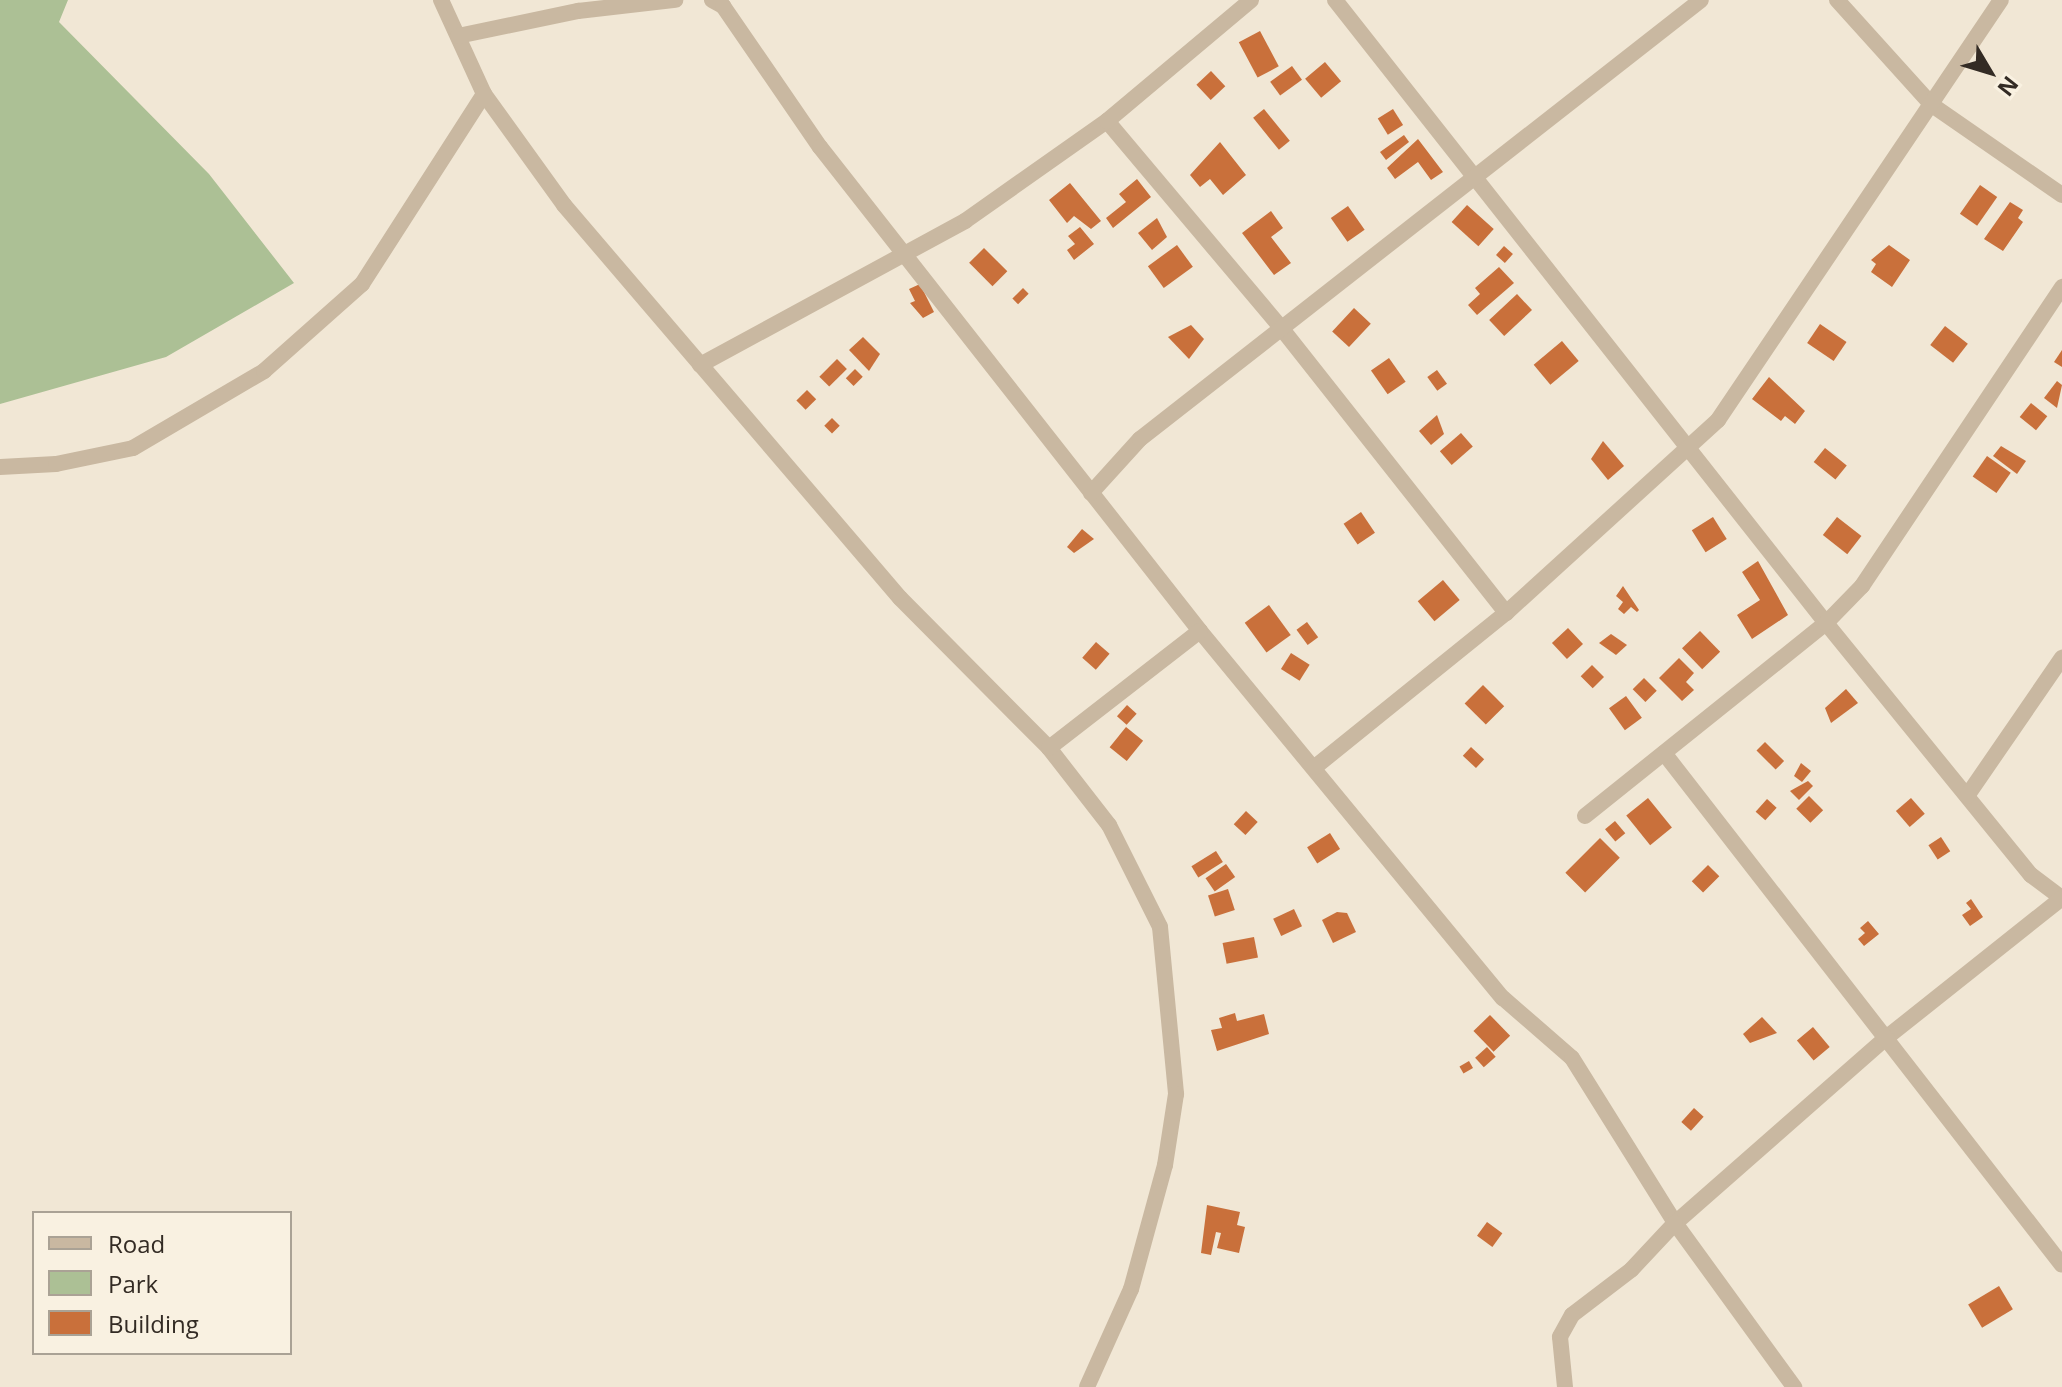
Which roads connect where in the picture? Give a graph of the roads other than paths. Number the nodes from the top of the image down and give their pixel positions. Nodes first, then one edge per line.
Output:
1 (441, 0) edge
2 (675, 0) edge
3 (712, 0) edge
4 (1251, 0) edge
5 (1335, 0) edge
6 (1701, 0) edge
7 (1837, 0) edge
8 (2001, 0) edge
9 (458, 36) junction
10 (484, 94) junction
11 (1932, 105) junction
12 (1107, 121) junction
13 (1473, 181) junction
14 (2062, 195) edge
15 (903, 255) junction
16 (2062, 287) edge
17 (1282, 329) junction
18 (700, 365) junction
19 (1692, 447) junction
20 (0, 467) edge
21 (1091, 493) junction
22 (1506, 613) junction
23 (1826, 623) junction
24 (1200, 631) junction
25 (2062, 658) edge
26 (1049, 748) junction
27 (1664, 753) junction
28 (1315, 767) junction
29 (1967, 796) junction
30 (1585, 816) dead end
31 (1887, 1037) junction
32 (1675, 1223) junction
33 (2062, 1265) edge
34 (1087, 1387) edge
35 (1565, 1387) edge
36 (1794, 1387) edge

1 - 9 street
2 - 9 street
3 - 15 street
4 - 12 street
5 - 13 street
6 - 13 street
7 - 11 street
8 - 11 street
9 - 10 street
10 - 18 street
10 - 20 street
11 - 14 street
11 - 19 street
12 - 15 street
12 - 17 street
13 - 17 street
13 - 19 street
15 - 18 street
15 - 21 street
16 - 23 street
17 - 21 street
17 - 22 street
18 - 26 street
19 - 22 street
19 - 23 street
21 - 24 street
22 - 28 street
23 - 27 street
23 - 29 street
24 - 26 street
24 - 28 street
25 - 29 street
26 - 34 street
27 - 30 street
27 - 31 street
28 - 32 street
29 - 31 street
31 - 32 street
31 - 33 street
32 - 35 street
32 - 36 street

